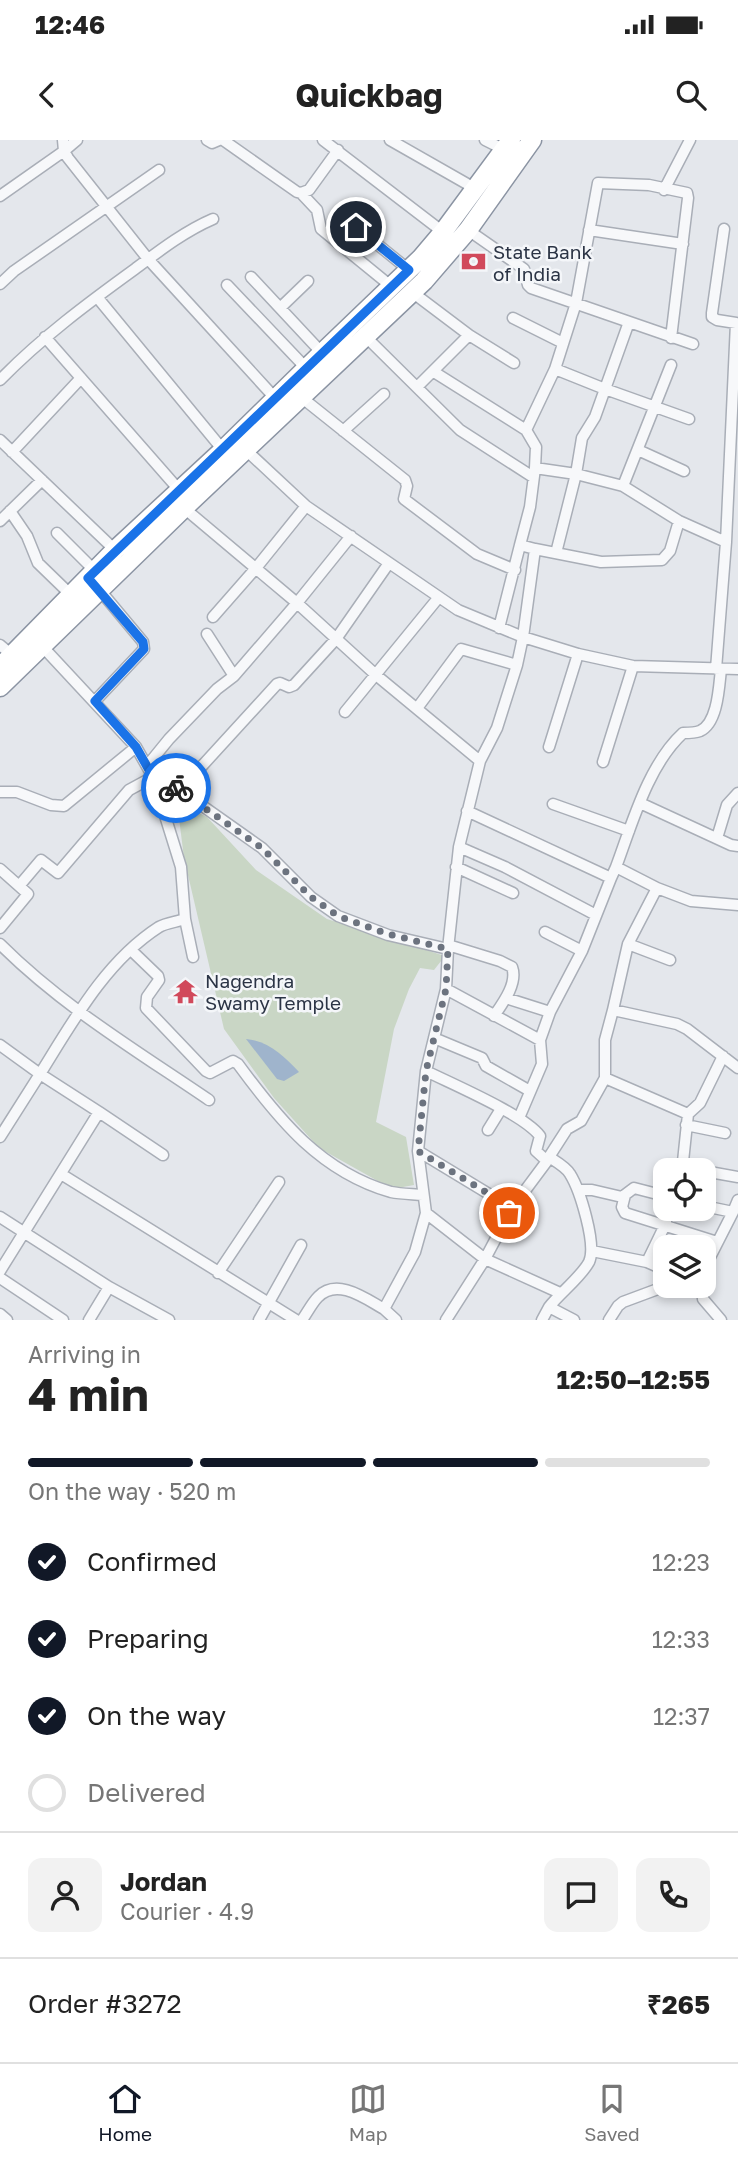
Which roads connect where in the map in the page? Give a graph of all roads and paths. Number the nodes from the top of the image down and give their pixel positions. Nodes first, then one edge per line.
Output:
1 (63, 140) edge
2 (77, 140) edge
3 (207, 140) edge
4 (221, 140) edge
5 (323, 140) edge
6 (390, 140) edge
7 (485, 140) edge
8 (532, 140) edge
9 (690, 140) edge
10 (507, 145) edge
11 (338, 150) junction
12 (64, 151) junction
13 (159, 170) dead end
14 (475, 188) junction
15 (664, 190) junction
16 (301, 193) junction
17 (0, 196) edge
18 (107, 207) junction
19 (213, 219) dead end
20 (356, 227) dead end
21 (724, 229) dead end
22 (468, 230) junction
23 (589, 230) junction
24 (443, 232) junction
25 (683, 244) junction
26 (148, 259) junction
27 (409, 270) junction
28 (251, 277) dead end
29 (307, 281) dead end
30 (0, 284) edge
31 (227, 285) dead end
32 (392, 286) junction
33 (412, 292) junction
34 (97, 297) junction
35 (576, 303) junction
36 (280, 309) junction
37 (513, 318) dead end
38 (629, 322) junction
39 (737, 323) edge
40 (365, 335) junction
41 (469, 335) junction
42 (45, 337) junction
43 (671, 338) junction
44 (563, 343) junction
45 (693, 344) dead end
46 (321, 353) junction
47 (514, 363) dead end
48 (671, 365) dead end
49 (306, 368) junction
50 (555, 369) junction
51 (434, 372) junction
52 (80, 378) junction
53 (0, 380) edge
54 (418, 386) junction
55 (605, 389) junction
56 (384, 394) dead end
57 (301, 397) junction
58 (275, 398) junction
59 (655, 407) junction
60 (689, 419) dead end
61 (526, 430) junction
62 (343, 431) junction
63 (0, 440) edge
64 (223, 450) junction
65 (246, 450) junction
66 (638, 450) junction
67 (12, 452) junction
68 (684, 471) dead end
69 (534, 472) junction
70 (576, 474) junction
71 (42, 480) junction
72 (623, 486) junction
73 (182, 499) junction
74 (306, 506) junction
75 (10, 511) junction
76 (0, 521) edge
77 (679, 522) junction
78 (57, 533) dead end
79 (351, 536) junction
80 (726, 542) junction
81 (520, 545) junction
82 (535, 549) junction
83 (115, 550) junction
84 (556, 552) junction
85 (389, 563) junction
86 (256, 568) junction
87 (515, 570) junction
88 (94, 580) junction
89 (71, 595) junction
90 (439, 597) junction
91 (297, 603) junction
92 (213, 617) dead end
93 (499, 628) junction
94 (207, 634) dead end
95 (523, 637) junction
96 (336, 639) junction
97 (42, 646) junction
98 (579, 654) junction
99 (4, 656) edge
100 (517, 665) junction
101 (632, 666) junction
102 (718, 669) junction
103 (738, 669) edge
104 (376, 674) junction
105 (234, 676) junction
106 (0, 687) edge
107 (95, 701) junction
108 (418, 707) junction
109 (345, 712) dead end
110 (136, 747) junction
111 (549, 747) dead end
112 (480, 761) junction
113 (603, 762) dead end
114 (147, 766) junction
115 (153, 777) junction
116 (180, 790) junction
117 (0, 792) edge
118 (738, 793) edge
119 (640, 803) junction
120 (553, 804) dead end
121 (467, 811) junction
122 (629, 831) junction
123 (717, 838) junction
124 (738, 846) edge
125 (459, 847) junction
126 (456, 867) junction
127 (616, 867) junction
128 (0, 869) edge
129 (611, 878) junction
130 (19, 887) junction
131 (657, 888) junction
132 (513, 893) dead end
133 (738, 905) edge
134 (596, 915) junction
135 (185, 919) junction
136 (0, 928) edge
137 (545, 932) dead end
138 (0, 944) edge
139 (628, 944) junction
140 (448, 947) junction
141 (131, 950) junction
142 (582, 951) junction
143 (193, 957) dead end
144 (670, 960) dead end
145 (446, 989) junction
146 (506, 998) junction
147 (613, 1010) junction
148 (79, 1012) junction
149 (550, 1012) junction
150 (494, 1016) junction
151 (434, 1038) junction
152 (540, 1040) junction
153 (0, 1045) edge
154 (723, 1056) junction
155 (738, 1068) edge
156 (426, 1071) junction
157 (40, 1074) junction
158 (605, 1078) junction
159 (530, 1091) junction
160 (209, 1100) dead end
161 (500, 1109) junction
162 (99, 1112) junction
163 (688, 1114) junction
164 (519, 1118) junction
165 (686, 1125) junction
166 (488, 1130) dead end
167 (725, 1133) dead end
168 (0, 1137) edge
169 (418, 1151) junction
170 (163, 1155) dead end
171 (684, 1158) edge
172 (548, 1159) junction
173 (716, 1173) edge
174 (61, 1174) junction
175 (738, 1177) edge
176 (279, 1182) dead end
177 (578, 1191) junction
178 (653, 1192) edge
179 (423, 1195) junction
180 (625, 1195) junction
181 (738, 1200) edge
182 (512, 1208) junction
183 (716, 1208) edge
184 (733, 1212) junction
185 (426, 1213) junction
186 (0, 1217) edge
187 (666, 1221) edge
188 (665, 1225) junction
189 (23, 1233) junction
190 (718, 1242) junction
191 (301, 1245) dead end
192 (716, 1246) edge
193 (592, 1251) junction
194 (485, 1259) junction
195 (647, 1262) junction
196 (653, 1265) edge
197 (0, 1271) edge
198 (218, 1273) junction
199 (0, 1278) edge
200 (109, 1287) junction
201 (653, 1291) edge
202 (560, 1293) junction
203 (703, 1298) edge
204 (268, 1304) junction
205 (549, 1307) junction
206 (384, 1309) junction
207 (0, 1314) edge
208 (7, 1320) edge
209 (63, 1320) edge
210 (89, 1320) edge
211 (169, 1320) edge
212 (259, 1320) edge
213 (296, 1320) edge
214 (302, 1320) edge
215 (396, 1320) edge
216 (446, 1320) edge
217 (542, 1320) edge
218 (574, 1320) edge
219 (609, 1320) edge
220 (721, 1320) edge

1 - 12 street
2 - 12 street
3 - 4 street
4 - 16 street
5 - 11 street
6 - 14 street
7 - 10 street
8 - 22 highway
9 - 15 street
10 - 14 highway
11 - 16 street
11 - 24 street
12 - 17 street
12 - 18 street
13 - 18 street
14 - 24 highway
15 - 23 street
15 - 25 street
16 - 32 street
18 - 26 street
18 - 30 street
19 - 26 street
20 - 27 street
21 - 39 street
22 - 33 highway
22 - 35 street
23 - 25 street
23 - 35 street
24 - 27 highway
25 - 43 street
26 - 34 street
26 - 58 street
27 - 32 highway
28 - 36 street
29 - 36 street
31 - 49 street
32 - 46 highway
33 - 40 highway
33 - 41 street
34 - 42 street
34 - 64 street
35 - 38 street
35 - 44 street
36 - 46 street
37 - 44 street
38 - 43 street
38 - 55 street
39 - 80 street
40 - 54 street
40 - 57 highway
41 - 47 street
41 - 51 street
42 - 52 street
42 - 53 street
43 - 45 street
44 - 50 street
46 - 49 highway
48 - 59 street
49 - 58 highway
50 - 55 street
50 - 61 street
51 - 54 street
51 - 61 street
52 - 67 street
52 - 73 street
54 - 69 street
55 - 59 street
55 - 70 street
56 - 62 street
57 - 62 street
57 - 65 highway
58 - 64 highway
59 - 60 street
59 - 66 street
61 - 69 street
62 - 87 street
63 - 67 street
64 - 73 highway
65 - 73 highway
65 - 74 street
66 - 68 street
66 - 72 street
67 - 71 street
69 - 70 street
69 - 81 street
70 - 72 street
70 - 84 street
71 - 75 street
71 - 83 street
72 - 77 street
73 - 83 highway
73 - 86 street
73 - 88 highway
74 - 79 street
74 - 86 street
75 - 76 street
75 - 89 street
77 - 80 street
77 - 84 street
78 - 88 street
79 - 85 street
79 - 91 street
80 - 102 street
81 - 82 street
81 - 87 street
82 - 84 street
82 - 95 street
83 - 88 highway
85 - 90 street
85 - 96 street
86 - 91 street
86 - 92 street
87 - 93 street
88 - 89 highway
88 - 97 highway
88 - 107 street
89 - 99 highway
90 - 93 street
90 - 104 street
91 - 96 street
91 - 105 street
93 - 95 street
94 - 105 street
95 - 98 street
95 - 100 street
96 - 104 street
96 - 116 street
97 - 106 highway
97 - 107 street
98 - 101 street
98 - 111 street
100 - 108 street
100 - 112 street
101 - 102 street
101 - 113 street
102 - 103 street
102 - 119 street
104 - 108 street
104 - 109 street
105 - 114 street
107 - 110 street
108 - 112 street
110 - 114 street
110 - 117 street
112 - 121 street
114 - 115 street
115 - 116 street
115 - 130 street
115 - 135 street
116 - 140 street
118 - 123 street
119 - 122 street
119 - 123 street
120 - 122 street
121 - 125 street
121 - 129 street
122 - 127 street
123 - 124 street
125 - 126 street
125 - 134 street
126 - 132 street
126 - 140 street
127 - 129 street
127 - 131 street
128 - 130 street
129 - 134 street
130 - 136 street
131 - 133 street
131 - 139 street
134 - 142 street
135 - 141 street
135 - 143 street
137 - 142 street
138 - 148 street
139 - 144 street
139 - 147 street
140 - 145 street
140 - 146 street
141 - 148 street
141 - 179 street
142 - 149 street
145 - 150 street
145 - 151 street
146 - 149 street
146 - 150 street
147 - 154 street
147 - 158 street
148 - 157 street
148 - 160 street
149 - 152 street
150 - 152 street
151 - 156 street
151 - 159 street
152 - 159 street
153 - 157 street
154 - 155 street
154 - 163 street
156 - 161 street
156 - 169 street
157 - 162 street
157 - 168 street
158 - 163 street
158 - 172 street
159 - 164 street
161 - 164 street
161 - 166 street
162 - 170 street
162 - 174 street
163 - 165 street
164 - 172 street
165 - 167 street
165 - 171 street
169 - 179 street
169 - 182 street
172 - 177 street
172 - 182 street
173 - 175 street
174 - 189 street
174 - 198 street
176 - 198 street
177 - 180 street
177 - 193 street
178 - 180 street
179 - 185 street
180 - 188 street
181 - 184 street
182 - 194 street
183 - 184 street
184 - 190 street
185 - 194 street
185 - 206 street
186 - 189 street
187 - 188 street
188 - 190 street
188 - 195 street
189 - 197 street
189 - 200 street
190 - 192 street
191 - 204 street
193 - 195 street
193 - 202 street
194 - 202 street
194 - 216 street
195 - 196 street
198 - 204 street
199 - 209 street
200 - 210 street
200 - 211 street
201 - 219 street
202 - 205 street
203 - 220 street
204 - 212 street
204 - 213 street
205 - 217 street
205 - 218 street
206 - 214 street
206 - 215 street
207 - 208 street

